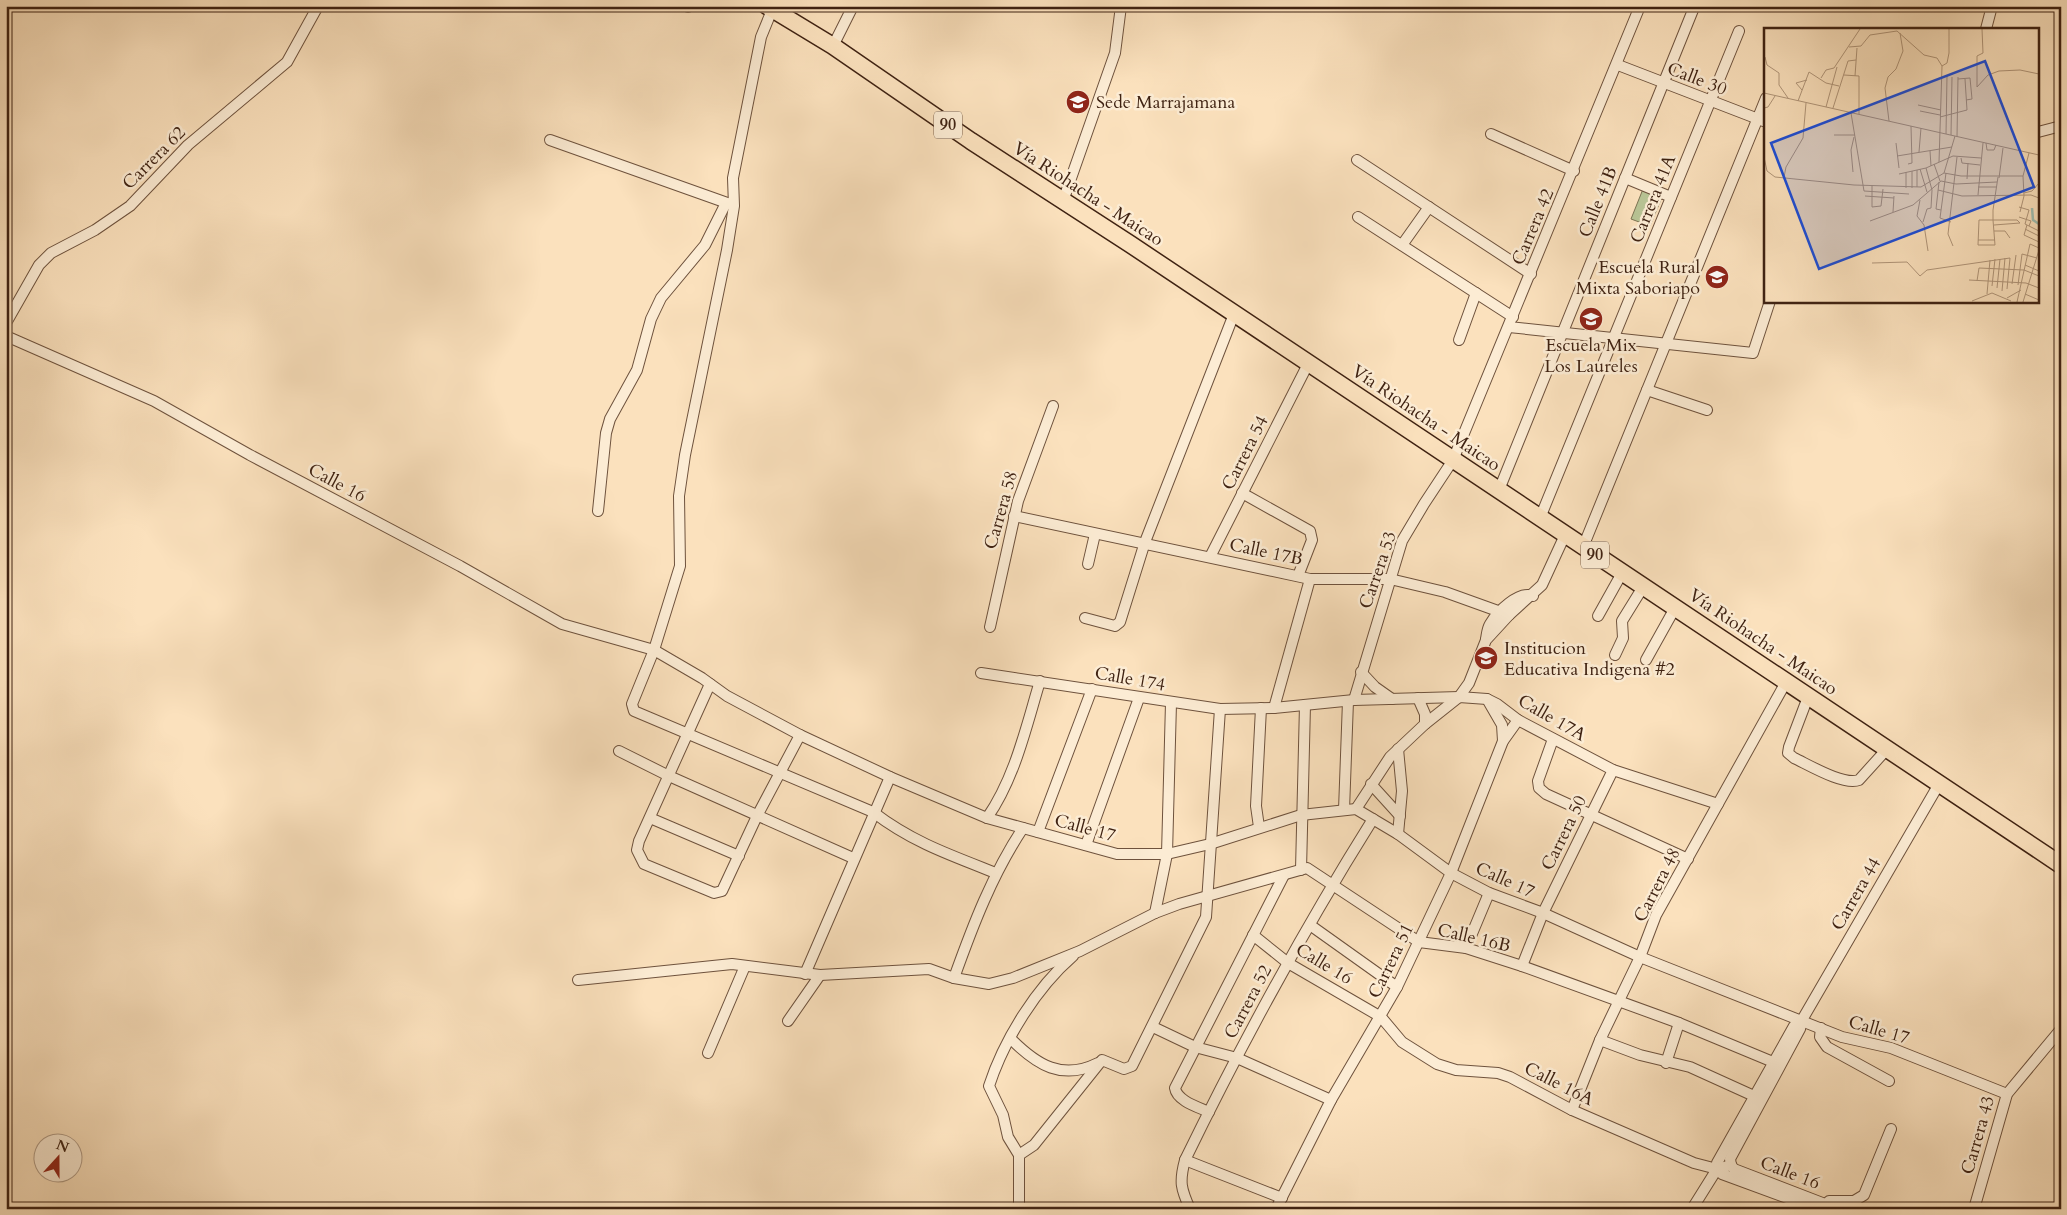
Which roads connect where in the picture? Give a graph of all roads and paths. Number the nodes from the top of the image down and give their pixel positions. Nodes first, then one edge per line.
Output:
1 (318, 6) edge
2 (852, 6) edge
3 (1121, 6) edge
4 (1640, 6) edge
5 (1992, 6) edge
6 (769, 8) edge
7 (1692, 10) dead end
8 (1986, 28) edge
9 (1739, 31) dead end
10 (832, 46) junction
11 (1618, 65) junction
12 (1663, 83) junction
13 (1711, 101) junction
14 (1764, 107) edge
15 (1761, 121) edge
16 (2061, 126) edge
17 (2040, 131) edge
18 (1490, 134) dead end
19 (550, 140) dead end
20 (1357, 160) dead end
21 (1574, 171) junction
22 (1625, 178) junction
23 (1671, 197) junction
24 (1063, 201) junction
25 (730, 204) junction
26 (1429, 207) junction
27 (1358, 217) dead end
28 (1402, 245) junction
29 (1531, 274) junction
30 (1476, 293) junction
31 (1770, 302) edge
32 (1234, 314) junction
33 (1513, 317) junction
34 (6, 323) edge
35 (1509, 327) junction
36 (1562, 333) junction
37 (6, 336) edge
38 (1614, 338) junction
39 (1459, 340) dead end
40 (1666, 344) junction
41 (1308, 364) junction
42 (1647, 390) junction
43 (1052, 406) dead end
44 (1707, 410) dead end
45 (1453, 460) junction
46 (1499, 490) junction
47 (1242, 493) junction
48 (598, 511) dead end
49 (1014, 516) junction
50 (1540, 518) junction
51 (1095, 534) junction
52 (1566, 535) junction
53 (1145, 542) junction
54 (1584, 547) junction
55 (1210, 557) junction
56 (1088, 564) dead end
57 (1622, 573) junction
58 (1298, 576) junction
59 (1310, 579) junction
60 (1390, 579) junction
61 (1643, 587) junction
62 (1675, 608) junction
63 (1504, 613) junction
64 (1598, 616) dead end
65 (1085, 618) dead end
66 (990, 626) dead end
67 (654, 650) junction
68 (1615, 655) dead end
69 (1646, 660) dead end
70 (1362, 672) junction
71 (981, 673) dead end
72 (1040, 681) junction
73 (1786, 682) junction
74 (710, 684) junction
75 (1092, 689) junction
76 (1808, 696) junction
77 (1459, 697) junction
78 (1139, 698) junction
79 (1418, 698) junction
80 (1392, 699) junction
81 (1487, 699) junction
82 (1351, 700) junction
83 (1171, 703) junction
84 (1305, 705) junction
85 (1260, 708) junction
86 (1274, 708) junction
87 (1220, 709) junction
88 (1518, 720) junction
89 (1425, 724) junction
90 (687, 733) junction
91 (800, 735) junction
92 (1553, 739) junction
93 (1503, 741) junction
94 (1398, 749) junction
95 (1887, 749) junction
96 (619, 751) dead end
97 (1613, 770) junction
98 (780, 773) junction
99 (669, 776) junction
100 (890, 777) junction
101 (1370, 784) junction
102 (1939, 784) junction
103 (1718, 804) junction
104 (1356, 809) junction
105 (1344, 810) junction
106 (873, 812) junction
107 (1593, 814) junction
108 (1302, 815) junction
109 (757, 816) junction
110 (1400, 816) junction
111 (650, 818) junction
112 (987, 818) junction
113 (1373, 819) junction
114 (1259, 827) junction
115 (1023, 828) junction
116 (1038, 832) junction
117 (1398, 834) junction
118 (1210, 844) junction
119 (1086, 845) junction
120 (1167, 854) junction
121 (738, 856) junction
122 (853, 858) junction
123 (1688, 859) junction
124 (2061, 865) edge
125 (1304, 869) junction
126 (996, 873) junction
127 (1451, 873) junction
128 (1284, 874) junction
129 (1332, 885) junction
130 (1489, 893) junction
131 (1208, 895) junction
132 (1155, 913) junction
133 (1543, 914) junction
134 (1310, 924) junction
135 (1253, 935) junction
136 (1419, 942) junction
137 (1466, 948) junction
138 (1080, 951) junction
139 (1640, 957) junction
140 (1288, 963) junction
141 (745, 966) junction
142 (1522, 966) junction
143 (805, 974) junction
144 (820, 975) junction
145 (954, 978) junction
146 (578, 980) dead end
147 (1397, 987) junction
148 (1619, 1001) junction
149 (1381, 1017) junction
150 (1802, 1020) junction
151 (788, 1022) dead end
152 (1680, 1023) junction
153 (1153, 1027) junction
154 (1821, 1028) junction
155 (2061, 1029) edge
156 (1011, 1039) junction
157 (1600, 1040) junction
158 (1196, 1047) junction
159 (708, 1052) dead end
160 (1237, 1058) junction
161 (1102, 1060) junction
162 (1773, 1062) junction
163 (1666, 1063) junction
164 (1889, 1081) dead end
165 (2007, 1094) junction
166 (1754, 1096) junction
167 (1331, 1100) junction
168 (1572, 1110) junction
169 (1209, 1112) junction
170 (1891, 1130) dead end
171 (1019, 1155) junction
172 (1186, 1160) junction
173 (1731, 1165) junction
174 (1717, 1169) junction
175 (1282, 1198) junction
176 (1821, 1207) edge
177 (1019, 1209) edge
178 (1190, 1209) edge
179 (1276, 1209) edge
180 (1692, 1209) edge
181 (1838, 1209) edge
182 (1974, 1209) edge

1 - 34 street, Carrera 62
2 - 10 street
3 - 24 street
4 - 11 street, Carrera 42
5 - 8 street
6 - 10 highway, Vía Riohacha - Maicao / 90
6 - 25 street
7 - 12 street, Calle 41B
9 - 13 street, Carrera 41A
10 - 24 highway, Vía Riohacha - Maicao / 90
11 - 12 street, Calle 30
11 - 21 street, Carrera 42
12 - 13 street, Calle 30
12 - 22 street, Calle 41B
13 - 15 street, Calle 30
13 - 23 street, Carrera 41A
14 - 15 street
15 - 40 street
16 - 17 street
18 - 21 street
19 - 25 street
20 - 26 street
21 - 29 street, Carrera 42
22 - 23 street
22 - 36 street, Calle 41B
23 - 38 street, Carrera 41A
24 - 32 highway, Vía Riohacha - Maicao / 90
25 - 48 street
25 - 67 street
26 - 28 street
26 - 29 street
27 - 28 street
28 - 30 street
29 - 33 street, Carrera 42
30 - 33 street
30 - 39 street
31 - 40 street
32 - 41 highway, Vía Riohacha - Maicao / 90
32 - 53 street
33 - 35 street, Carrera 42
35 - 36 street
35 - 45 street, Carrera 42
36 - 38 street
36 - 46 street, Calle 41B
37 - 67 street, Calle 16
38 - 40 street
38 - 50 street, Carrera 41A
40 - 42 street
41 - 45 highway, Vía Riohacha - Maicao / 90
41 - 47 street, Carrera 54
42 - 44 street
42 - 54 street
43 - 49 street, Carrera 58
45 - 46 highway, Vía Riohacha - Maicao / 90
45 - 60 street, Carrera 53
46 - 50 highway, Vía Riohacha - Maicao / 90
47 - 55 street, Carrera 54
47 - 58 street
49 - 51 street, Calle 17B
49 - 66 street, Carrera 58
50 - 52 highway, Vía Riohacha - Maicao / 90
51 - 53 street, Calle 17B
51 - 56 street
52 - 54 highway, Vía Riohacha - Maicao / 90
52 - 63 street
53 - 55 street, Calle 17B
53 - 65 street
54 - 57 highway, Vía Riohacha - Maicao / 90
55 - 58 street, Calle 17B
57 - 61 highway, Vía Riohacha - Maicao / 90
57 - 64 street
58 - 59 street, Calle 17B
59 - 60 street, Calle 17B
59 - 86 street
60 - 63 street, Calle 17B
60 - 70 street, Carrera 53
61 - 62 highway, Vía Riohacha - Maicao / 90
61 - 68 street
62 - 69 street
62 - 73 highway, Vía Riohacha - Maicao / 90
63 - 77 street
67 - 74 street, Calle 16
67 - 90 street
70 - 80 street
70 - 82 street, Carrera 53
71 - 72 street, Calle 174
72 - 75 street, Calle 174
72 - 112 street
73 - 76 highway, Vía Riohacha - Maicao / 90
73 - 103 street, Carrera 48
74 - 90 street
74 - 91 street, Calle 16
75 - 78 street, Calle 174
75 - 116 street
76 - 95 highway, Vía Riohacha - Maicao / 90
76 - 95 street
77 - 79 street, Calle 17A
77 - 81 street, Calle 17A
77 - 89 street
78 - 83 street, Calle 174
78 - 119 street
79 - 80 street, Calle 17A
79 - 89 street
80 - 82 street, Calle 17A
81 - 88 street, Calle 17A
81 - 93 street
82 - 84 street, Calle 17A
82 - 105 street, Carrera 53
83 - 87 street, Calle 174
83 - 120 street
84 - 86 street, Calle 17A
84 - 108 street
85 - 86 street, Calle 174
85 - 87 street, Calle 174
85 - 114 street
87 - 118 street
88 - 92 street, Calle 17A
88 - 93 street, Carrera 51
89 - 94 street
90 - 98 street
90 - 99 street
91 - 98 street
91 - 100 street, Calle 17
92 - 97 street, Calle 17A
92 - 107 street
93 - 127 street, Carrera 51
94 - 101 street
94 - 110 street
95 - 102 highway, Vía Riohacha - Maicao / 90
96 - 99 street
97 - 103 street, Calle 17A
97 - 107 street, Carrera 50
98 - 106 street
98 - 109 street
99 - 109 street
99 - 111 street
100 - 106 street
100 - 112 street, Calle 17
101 - 104 street
101 - 110 street
102 - 124 highway, Vía Riohacha - Maicao / 90
102 - 150 street, Carrera 44
103 - 123 street, Carrera 48
104 - 105 street, Calle 17
104 - 113 street, Calle 17
105 - 108 street, Calle 17
106 - 122 street
106 - 126 street
107 - 123 street
107 - 133 street, Carrera 50
108 - 114 street, Calle 17
108 - 125 street
109 - 121 street
109 - 122 street
110 - 117 street
111 - 121 street
111 - 121 street
112 - 115 street, Calle 17
113 - 117 street, Calle 17
113 - 129 street, Carrera 52
114 - 118 street, Calle 17
115 - 116 street, Calle 17
115 - 126 street
116 - 119 street, Calle 17
117 - 127 street, Calle 17
118 - 120 street, Calle 17
118 - 131 street
119 - 120 street, Calle 17
120 - 132 street
122 - 143 street
123 - 139 street, Carrera 48
125 - 128 street
125 - 129 street, Calle 16B
126 - 145 street
127 - 130 street, Calle 17
127 - 136 street, Carrera 51
128 - 131 street
128 - 135 street
129 - 134 street, Carrera 52
129 - 136 street, Calle 16B
130 - 133 street, Calle 17
130 - 137 street
131 - 132 street
131 - 153 street
132 - 138 street
133 - 139 street, Calle 17
133 - 142 street, Carrera 50
134 - 140 street, Carrera 52
134 - 147 street
135 - 140 street, Calle 16
135 - 158 street
136 - 137 street, Calle 16B
136 - 147 street, Carrera 51
137 - 142 street, Calle 16B
138 - 145 street
138 - 156 street
139 - 148 street, Carrera 48
139 - 150 street, Calle 17
140 - 149 street, Calle 16
140 - 160 street, Carrera 52
141 - 143 street
141 - 146 street
141 - 159 street
142 - 148 street, Calle 16B
143 - 144 street
144 - 145 street
144 - 151 street
147 - 149 street, Carrera 51
148 - 152 street, Calle 16B
148 - 157 street, Carrera 48
149 - 167 street, Carrera 51
149 - 168 street, Calle 16A
150 - 154 street, Calle 17
150 - 162 street, Carrera 44
150 - 173 street, Carrera 44
152 - 162 street, Calle 16B
152 - 163 street
153 - 158 street
153 - 161 street
154 - 164 street
154 - 165 street, Calle 17
155 - 165 street, Carrera 43
156 - 161 street
156 - 171 street
157 - 163 street
157 - 168 street, Carrera 48
158 - 160 street
158 - 169 street
160 - 167 street
160 - 169 street, Carrera 52
161 - 171 street
162 - 166 street, Carrera 44
163 - 166 street
165 - 182 street, Carrera 43
166 - 174 street, Carrera 44
167 - 175 street, Carrera 51
168 - 174 street, Calle 16A
169 - 172 street, Carrera 52
170 - 176 street
171 - 177 street
172 - 175 street
172 - 178 street, Carrera 52
173 - 174 street
173 - 176 street, Calle 16
174 - 176 street, Calle 16
174 - 180 street, Carrera 44
175 - 179 street, Carrera 51
176 - 181 street, Calle 16

